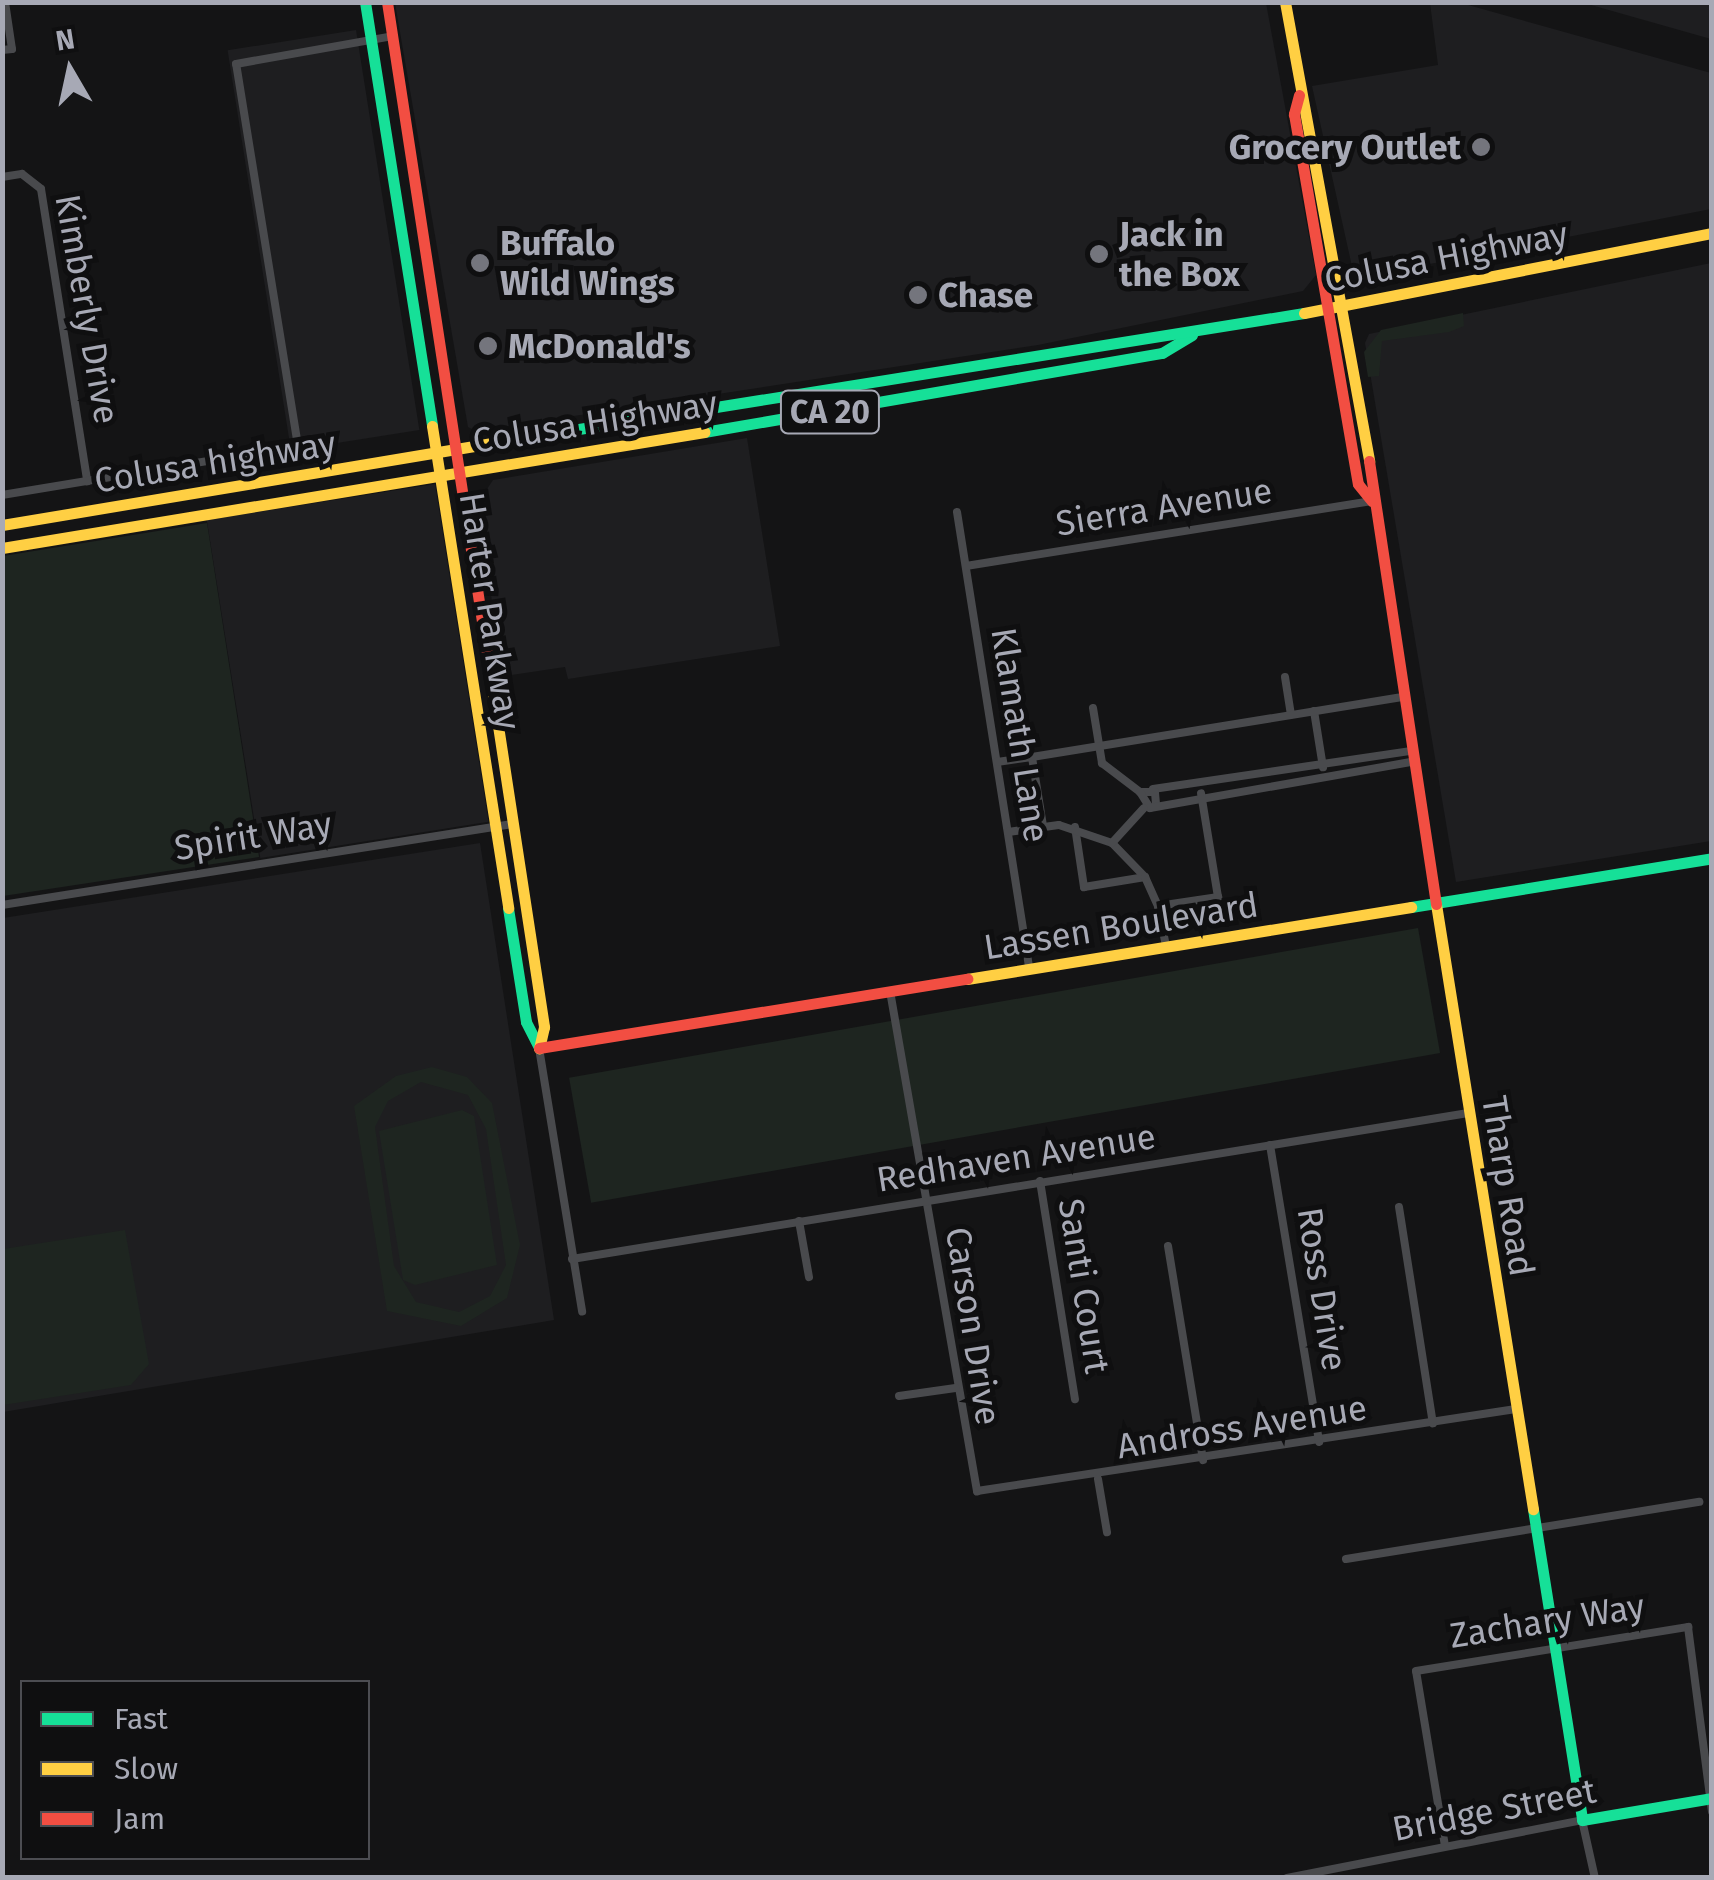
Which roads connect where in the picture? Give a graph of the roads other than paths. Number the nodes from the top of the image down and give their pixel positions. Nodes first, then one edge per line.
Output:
1 (5, 2) edge
2 (365, 2) edge
3 (388, 2) edge
4 (1286, 2) edge
5 (393, 36) junction
6 (370, 39) junction
7 (8, 50) edge
8 (1299, 95) junction
9 (2, 177) edge
10 (1712, 233) edge
11 (1348, 304) junction
12 (1327, 308) junction
13 (1192, 335) junction
14 (460, 450) junction
15 (437, 454) junction
16 (463, 472) junction
17 (440, 476) junction
18 (87, 481) junction
19 (2, 495) edge
20 (1372, 501) junction
21 (957, 512) dead end
22 (2, 525) edge
23 (2, 548) edge
24 (966, 566) junction
25 (1284, 677) dead end
26 (1402, 697) junction
27 (1093, 708) dead end
28 (1314, 711) junction
29 (1291, 715) junction
30 (1100, 746) junction
31 (1032, 756) junction
32 (1411, 756) junction
33 (997, 762) junction
34 (1323, 764) junction
35 (1325, 776) junction
36 (1199, 784) junction
37 (1152, 789) junction
38 (1140, 792) junction
39 (1201, 796) junction
40 (1156, 804) junction
41 (1144, 808) junction
42 (512, 824) junction
43 (495, 826) junction
44 (1044, 826) junction
45 (1075, 827) junction
46 (1008, 832) junction
47 (1112, 843) junction
48 (1712, 858) edge
49 (1145, 877) junction
50 (1434, 903) junction
51 (2, 905) edge
52 (1158, 906) junction
53 (1166, 946) junction
54 (1029, 968) junction
55 (890, 990) junction
56 (538, 1048) junction
57 (1468, 1113) junction
58 (1270, 1145) junction
59 (1040, 1181) junction
60 (924, 1200) junction
61 (1399, 1206) dead end
62 (799, 1221) junction
63 (1168, 1246) dead end
64 (572, 1258) junction
65 (809, 1276) dead end
66 (582, 1312) dead end
67 (955, 1388) junction
68 (899, 1396) dead end
69 (1074, 1399) dead end
70 (1516, 1409) junction
71 (1433, 1423) junction
72 (1319, 1442) junction
73 (1203, 1460) junction
74 (1098, 1479) junction
75 (977, 1491) joint
76 (1699, 1502) dead end
77 (1536, 1527) junction
78 (1107, 1532) dead end
79 (1346, 1559) dead end
80 (1553, 1645) junction
81 (1711, 1802) edge
82 (1582, 1820) junction
83 (1446, 1846) junction
84 (1287, 1878) edge
85 (1595, 1878) edge

1 - 7 street
2 - 6 main road, Harter Parkway
3 - 5 main road, Harter Parkway
4 - 8 main road, Tharp Road
5 - 6 street
5 - 14 main road, Harter Parkway
6 - 15 main road, Harter Parkway
6 - 18 street
8 - 11 main road, Tharp Road
8 - 12 main road, Tharp Road
9 - 18 street, Kimberly Drive
10 - 11 main road, Colusa Highway / CA 20
11 - 12 main road, Colusa Highway / CA 20
11 - 20 main road, Tharp Road
12 - 13 main road, Colusa Highway / CA 20
12 - 20 main road, Tharp Road
13 - 14 main road, Colusa Highway / CA 20
13 - 16 main road, Colusa Highway / CA 20
14 - 15 main road, Colusa Highway / CA 20
14 - 16 main road, Harter Parkway
15 - 17 main road, Harter Parkway
15 - 22 main road, Colusa highway / CA 20
16 - 17 main road, Colusa Highway / CA 20
16 - 42 main road, Harter Parkway
17 - 23 main road, Colusa Highway / CA 20
17 - 43 main road, Harter Parkway
18 - 19 street
20 - 24 street, Sierra Avenue
20 - 26 main road, Tharp Road
21 - 24 street, Klamath Lane
24 - 33 street, Klamath Lane
25 - 29 street
26 - 28 street
26 - 32 main road, Tharp Road
27 - 30 street
28 - 29 street
28 - 34 street
29 - 30 street
30 - 31 street
30 - 38 street
31 - 33 street
31 - 44 street
32 - 34 street
32 - 35 street
32 - 50 main road, Tharp Road
33 - 46 street, Klamath Lane
34 - 35 street
34 - 36 street
35 - 39 street
36 - 37 street
36 - 39 street
37 - 38 street
37 - 40 street
38 - 41 street
39 - 40 street
39 - 52 street
40 - 41 street
41 - 47 street
42 - 43 street, Spirit Way
42 - 56 main road, Harter Parkway
43 - 51 street, Spirit Way
43 - 56 main road, Harter Parkway
44 - 45 street
44 - 46 street
45 - 47 street
45 - 49 street
46 - 54 street, Klamath Lane
47 - 49 street
48 - 50 main road, Lassen Boulevard
49 - 52 street
50 - 53 main road, Lassen Boulevard
50 - 57 main road, Tharp Road
52 - 53 street
53 - 54 main road, Lassen Boulevard
54 - 55 main road, Lassen Boulevard
55 - 56 main road, Lassen Boulevard
55 - 60 street, Carson Drive
56 - 64 street, Harter Parkway
57 - 58 street, Redhaven Avenue
57 - 70 main road, Tharp Road
58 - 59 street, Redhaven Avenue
58 - 72 street, Ross Drive
59 - 60 street, Redhaven Avenue
59 - 69 street, Santi Court
60 - 62 street, Redhaven Avenue
60 - 67 street, Carson Drive
61 - 71 street
62 - 64 street, Redhaven Avenue
62 - 65 street
63 - 73 street
64 - 66 street, Harter Parkway
67 - 68 street
67 - 75 street, Carson Drive
70 - 71 street, Andross Avenue
70 - 77 main road, Tharp Road
71 - 72 street, Andross Avenue
72 - 73 street, Andross Avenue
73 - 74 street, Andross Avenue
74 - 75 street, Andross Avenue
74 - 78 street
76 - 77 street
77 - 79 street
77 - 80 main road, Tharp Road
80 - 81 street, Zachary Way
80 - 82 main road, Tharp Road
80 - 83 street, Zachary Way
81 - 82 main road, Bridge Street
82 - 83 street, Bridge Street
82 - 85 street, Tharp Road
83 - 84 street, Bridge Street

